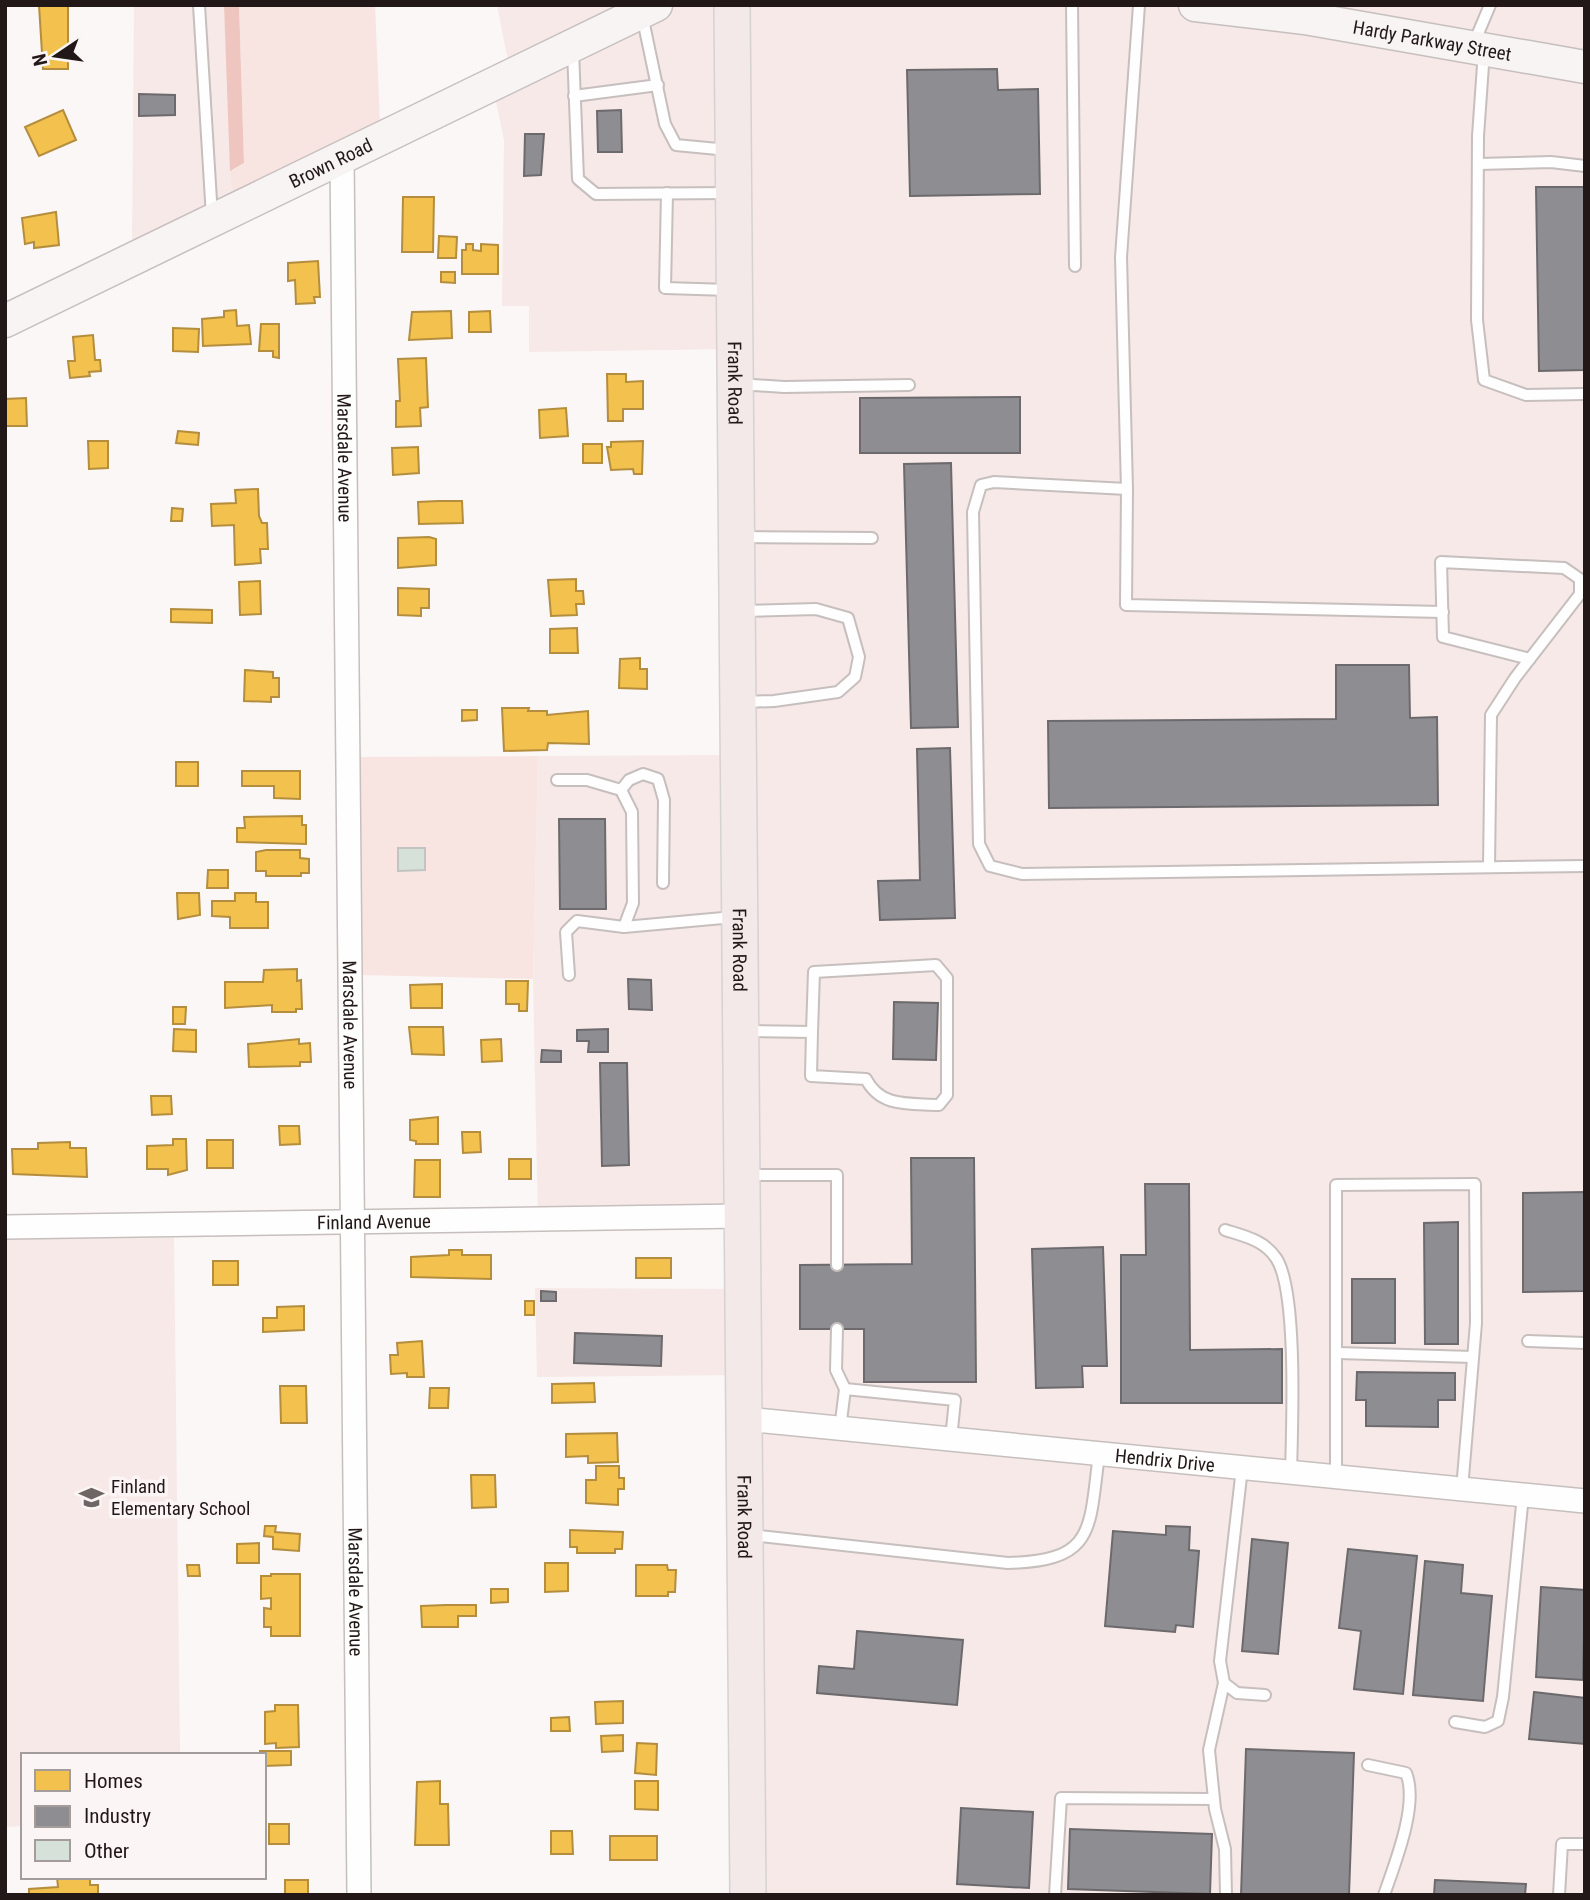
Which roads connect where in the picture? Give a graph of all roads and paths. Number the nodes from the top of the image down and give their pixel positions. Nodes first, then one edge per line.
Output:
1 (199, 5) edge
2 (732, 5) edge
3 (1072, 5) edge
4 (1139, 5) edge
5 (1195, 5) edge
6 (1490, 5) edge
7 (649, 8) edge
8 (572, 44) junction
9 (1478, 47) junction
10 (1585, 67) edge
11 (658, 85) junction
12 (574, 96) junction
13 (734, 150) junction
14 (342, 157) junction
15 (1479, 164) junction
16 (1585, 166) edge
17 (667, 193) junction
18 (734, 193) junction
19 (212, 220) junction
20 (1075, 266) dead end
21 (736, 291) junction
22 (5, 321) edge
23 (737, 384) junction
24 (909, 385) dead end
25 (1585, 394) edge
26 (1128, 489) junction
27 (738, 537) junction
28 (872, 538) dead end
29 (738, 612) junction
30 (1443, 612) junction
31 (1530, 659) junction
32 (739, 702) junction
33 (557, 780) dead end
34 (621, 790) junction
35 (1585, 866) edge
36 (1489, 867) junction
37 (663, 883) dead end
38 (740, 916) junction
39 (624, 927) junction
40 (569, 975) dead end
41 (741, 1031) junction
42 (812, 1032) junction
43 (742, 1175) junction
44 (742, 1216) junction
45 (353, 1223) junction
46 (5, 1227) edge
47 (1225, 1230) dead end
48 (837, 1265) dead end
49 (837, 1329) dead end
50 (1528, 1341) dead end
51 (1585, 1343) edge
52 (1338, 1353) junction
53 (1473, 1357) junction
54 (845, 1389) junction
55 (744, 1419) junction
56 (840, 1429) junction
57 (951, 1439) junction
58 (1099, 1454) junction
59 (1242, 1468) junction
60 (1291, 1473) junction
61 (1336, 1477) junction
62 (1462, 1489) junction
63 (1524, 1496) junction
64 (1585, 1502) edge
65 (746, 1535) junction
66 (1224, 1683) junction
67 (1265, 1695) dead end
68 (1454, 1723) dead end
69 (1368, 1765) dead end
70 (1213, 1800) junction
71 (1585, 1844) edge
72 (359, 1895) edge
73 (748, 1895) edge
74 (1055, 1895) edge
75 (1226, 1895) edge
76 (1384, 1895) edge
77 (1559, 1895) edge

1 - 19 lane
2 - 13 main road, Frank Road
3 - 20 lane
4 - 26 lane
5 - 9 main road, Hardy Parkway Street
6 - 9 lane
7 - 8 main road, Brown Road
7 - 11 lane
8 - 12 lane
8 - 14 main road, Brown Road
9 - 10 main road, Hardy Parkway Street
9 - 15 lane
11 - 12 lane
11 - 13 lane
12 - 17 lane
13 - 18 main road, Frank Road
14 - 19 main road, Brown Road
14 - 45 street, Marsdale Avenue
15 - 16 lane
15 - 25 lane
17 - 18 lane
17 - 21 lane
18 - 21 main road, Frank Road
19 - 22 main road, Brown Road
21 - 23 main road, Frank Road
23 - 24 lane
23 - 27 main road, Frank Road
26 - 30 lane
26 - 36 lane
27 - 28 lane
27 - 29 main road, Frank Road
29 - 32 main road, Frank Road
29 - 32 lane
30 - 31 lane
30 - 31 lane
31 - 36 lane
32 - 38 main road, Frank Road
33 - 34 lane
34 - 37 lane
34 - 39 lane
35 - 36 lane
38 - 39 lane
38 - 41 main road, Frank Road
39 - 40 lane
41 - 42 lane
41 - 43 main road, Frank Road
42 - 42 lane
43 - 44 main road, Frank Road
43 - 48 lane
44 - 45 street, Finland Avenue
44 - 55 main road, Frank Road
45 - 46 street, Finland Avenue
45 - 72 street, Marsdale Avenue
47 - 60 lane
49 - 54 lane
50 - 51 lane
52 - 53 lane
52 - 53 lane
52 - 61 lane
53 - 62 lane
54 - 56 lane
54 - 57 lane
55 - 56 street, Hendrix Drive
55 - 65 main road, Frank Road
56 - 57 street, Hendrix Drive
57 - 58 street, Hendrix Drive
58 - 59 street, Hendrix Drive
58 - 65 lane
59 - 60 street, Hendrix Drive
59 - 66 lane
60 - 61 street, Hendrix Drive
61 - 62 street, Hendrix Drive
62 - 63 street, Hendrix Drive
63 - 64 street, Hendrix Drive
63 - 68 lane
65 - 73 main road, Frank Road
66 - 67 lane
66 - 70 lane
69 - 76 lane
70 - 74 lane
70 - 75 lane
71 - 77 lane

